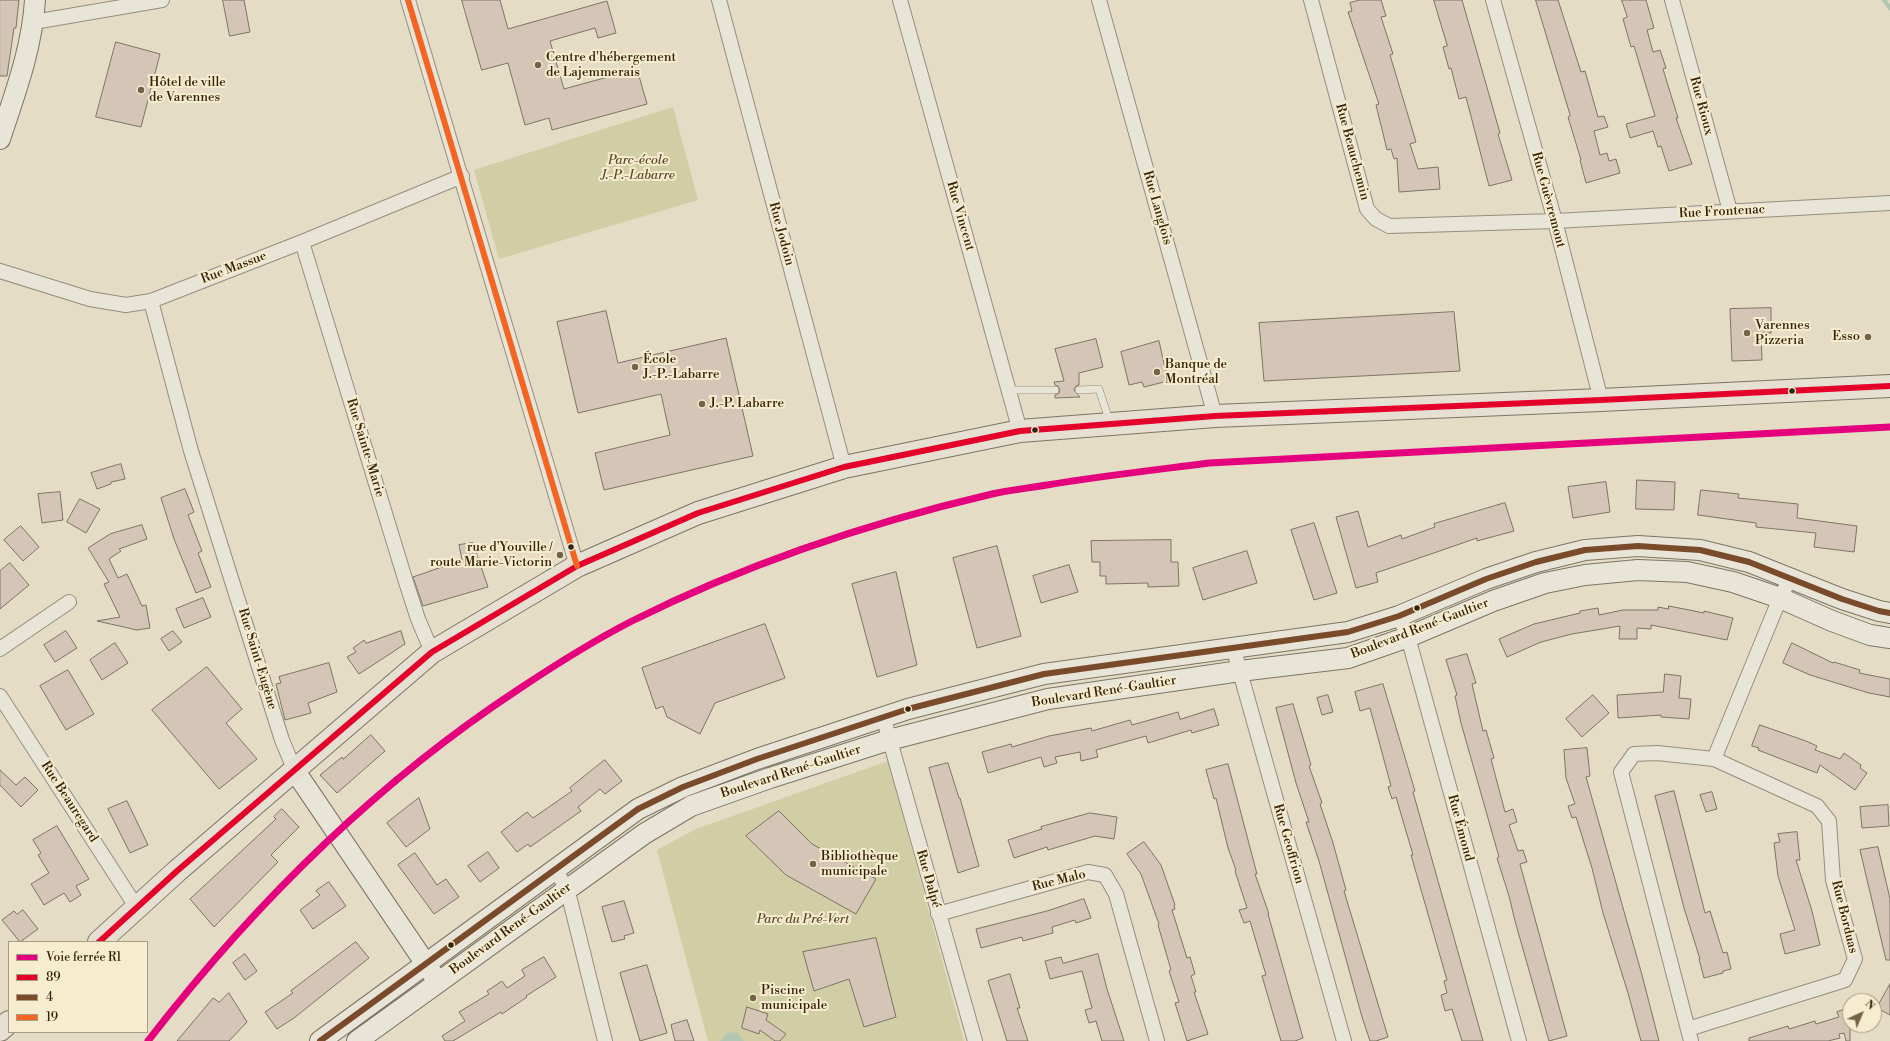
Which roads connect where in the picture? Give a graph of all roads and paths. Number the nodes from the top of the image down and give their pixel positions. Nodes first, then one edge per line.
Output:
1 (35, 0) edge
2 (162, 0) edge
3 (408, 0) edge
4 (719, 0) edge
5 (900, 0) edge
6 (1099, 0) edge
7 (1311, 0) edge
8 (1493, 0) edge
9 (1672, 0) edge
10 (34, 22) junction
11 (0, 139) edge
12 (462, 176) junction
13 (1890, 203) edge
14 (1730, 211) junction
15 (1555, 221) junction
16 (302, 242) junction
17 (0, 272) edge
18 (151, 301) junction
19 (1890, 386) edge
20 (1008, 390) junction
21 (1055, 390) dead end
22 (1079, 390) dead end
23 (1601, 400) junction
24 (1215, 416) junction
25 (1110, 425) junction
26 (1020, 431) junction
27 (844, 467) junction
28 (577, 566) junction
29 (1790, 577) junction
30 (1780, 598) junction
31 (69, 602) dead end
32 (1890, 613) edge
33 (1399, 616) junction
34 (1408, 637) junction
35 (1890, 638) edge
36 (1233, 647) junction
37 (0, 649) edge
38 (432, 652) junction
39 (1240, 671) junction
40 (0, 696) edge
41 (883, 716) junction
42 (889, 740) junction
43 (1714, 759) junction
44 (295, 771) junction
45 (683, 787) junction
46 (691, 806) junction
47 (554, 869) junction
48 (567, 888) junction
49 (138, 908) junction
50 (938, 914) junction
51 (100, 941) edge
52 (426, 964) junction
53 (438, 982) junction
54 (8, 1023) edge
55 (0, 1030) edge
56 (1689, 1035) edge
57 (320, 1041) edge
58 (357, 1041) edge
59 (605, 1041) edge
60 (975, 1041) edge
61 (1157, 1041) edge
62 (1344, 1041) edge
63 (1519, 1041) edge

1 - 10 street
2 - 10 street
3 - 12 street
4 - 27 street, Rue Jodoin
5 - 20 street, Rue Vincent
6 - 24 street, Rue Langlois
7 - 15 street, Rue Beauchemin
8 - 15 street, Rue Guèvremont
9 - 14 street, Rue Rioux
10 - 11 street
12 - 16 street, Rue Massue
12 - 28 street
13 - 14 street, Rue Frontenac
14 - 15 street, Rue Frontenac
15 - 23 street, Rue Guèvremont
16 - 18 street, Rue Massue
16 - 38 street, Rue Sainte-Marie
17 - 18 street, Rue Massue
18 - 44 street, Rue Saint-Eugène
19 - 23 main road
20 - 21 lane
20 - 26 street, Rue Vincent
22 - 25 lane
23 - 24 main road
24 - 25 main road
25 - 26 main road
26 - 27 main road
27 - 28 main road
28 - 38 main road
29 - 30 street
29 - 32 street, Boulevard René-Gaultier
29 - 33 street, Boulevard René-Gaultier
30 - 34 street, Boulevard René-Gaultier
30 - 35 street, Boulevard René-Gaultier
30 - 43 street
31 - 37 street
33 - 34 street, Rue Émond
33 - 36 street, Boulevard René-Gaultier
34 - 39 street, Boulevard René-Gaultier
34 - 63 street, Rue Émond
36 - 39 street, Rue Geoffrion
36 - 41 street, Boulevard René-Gaultier
38 - 44 main road
39 - 42 street, Boulevard René-Gaultier
39 - 62 street, Rue Geoffrion
40 - 49 street, Rue Beauregard
41 - 42 street, Rue Dalpé
41 - 45 street, Boulevard René-Gaultier
42 - 46 street, Boulevard René-Gaultier
42 - 50 street, Rue Dalpé
43 - 56 street, Rue Borduas
43 - 56 street, Rue Borduas
44 - 49 main road
44 - 52 street, Rue Saint-Eugène
45 - 46 street
45 - 47 street, Boulevard René-Gaultier
46 - 48 street, Boulevard René-Gaultier
47 - 48 street
47 - 52 street, Boulevard René-Gaultier
48 - 53 street, Boulevard René-Gaultier
48 - 59 street
49 - 51 main road
50 - 60 street, Rue Dalpé
50 - 61 street, Rue Malo
52 - 53 street, Rue Saint-Eugène
52 - 57 street, Boulevard René-Gaultier
53 - 58 street, Boulevard René-Gaultier
54 - 55 main road

